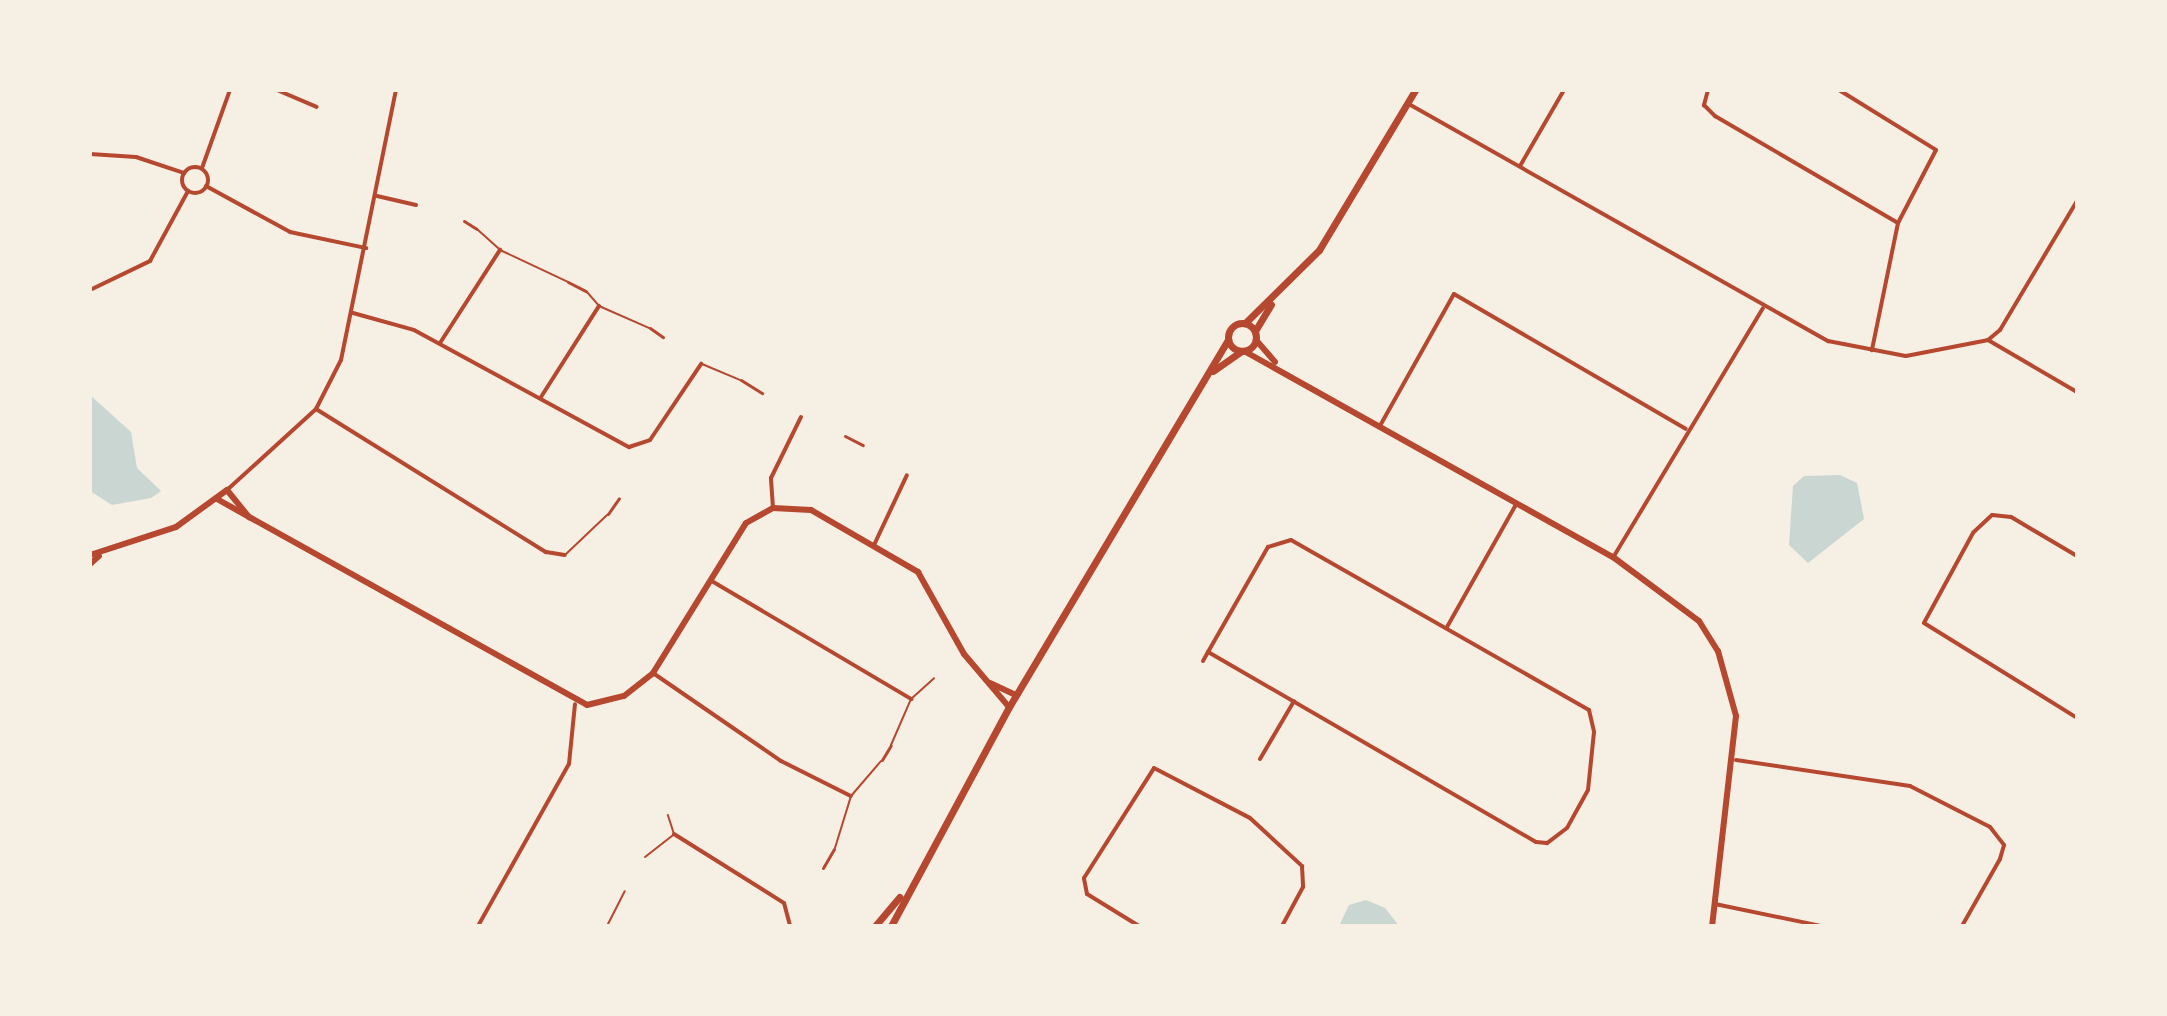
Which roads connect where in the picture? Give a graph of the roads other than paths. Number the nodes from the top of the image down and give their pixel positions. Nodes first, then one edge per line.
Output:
1 (230, 90) edge
2 (277, 90) edge
3 (396, 90) edge
4 (1415, 90) edge
5 (1564, 90) edge
6 (1708, 90) edge
7 (1839, 90) edge
8 (1407, 103) junction
9 (317, 107) dead end
10 (90, 154) edge
11 (1520, 166) junction
12 (202, 168) junction
13 (184, 173) junction
14 (206, 186) junction
15 (188, 191) junction
16 (377, 196) junction
17 (2077, 201) edge
18 (416, 205) dead end
19 (464, 221) dead end
20 (1898, 223) junction
21 (477, 229) joint
22 (366, 248) junction
23 (500, 250) junction
24 (568, 282) joint
25 (90, 290) edge
26 (586, 291) joint
27 (1276, 295) junction
28 (599, 306) junction
29 (1763, 308) junction
30 (353, 313) junction
31 (1245, 323) junction
32 (650, 328) joint
33 (1256, 336) junction
34 (663, 337) dead end
35 (1228, 340) junction
36 (1988, 340) junction
37 (440, 343) junction
38 (1872, 350) junction
39 (1243, 351) junction
40 (701, 364) joint
41 (1278, 364) junction
42 (1211, 372) junction
43 (741, 380) joint
44 (2077, 392) edge
45 (762, 393) dead end
46 (541, 397) junction
47 (316, 409) junction
48 (801, 417) dead end
49 (1381, 424) junction
50 (1686, 429) junction
51 (845, 436) dead end
52 (863, 445) dead end
53 (907, 475) dead end
54 (227, 490) junction
55 (619, 498) dead end
56 (217, 499) junction
57 (1518, 502) junction
58 (773, 508) junction
59 (608, 514) joint
60 (254, 523) junction
61 (874, 545) junction
62 (90, 555) edge
63 (565, 555) joint
64 (99, 556) junction
65 (2077, 556) edge
66 (1613, 557) junction
67 (90, 564) edge
68 (710, 580) junction
69 (1447, 627) junction
70 (1208, 652) junction
71 (1203, 661) dead end
72 (653, 673) junction
73 (934, 678) dead end
74 (990, 683) junction
75 (1016, 695) junction
76 (911, 699) junction
77 (1294, 701) junction
78 (575, 704) junction
79 (1009, 707) junction
80 (2077, 718) edge
81 (891, 745) joint
82 (1260, 759) dead end
83 (882, 760) joint
84 (1736, 760) junction
85 (851, 796) junction
86 (668, 815) dead end
87 (674, 834) junction
88 (834, 849) joint
89 (645, 857) dead end
90 (823, 868) dead end
91 (625, 891) dead end
92 (902, 893) junction
93 (1715, 904) junction
94 (478, 926) edge
95 (607, 926) edge
96 (790, 926) edge
97 (875, 926) edge
98 (891, 926) edge
99 (1139, 926) edge
100 (1282, 926) edge
101 (1712, 926) edge
102 (1821, 926) edge
103 (1962, 926) edge

1 - 12 street
2 - 9 street
3 - 16 street
4 - 8 main road
5 - 11 street
6 - 20 street
7 - 20 street
8 - 11 street
8 - 27 main road
10 - 13 street
11 - 29 street
12 - 13 street
12 - 14 street
13 - 15 street
14 - 15 street
14 - 22 street
15 - 25 street
16 - 18 street
16 - 22 street
17 - 36 street
19 - 21 street
20 - 38 street
21 - 23 lane
22 - 30 street
23 - 24 lane
23 - 37 street
24 - 26 street
26 - 28 lane
27 - 31 main road
27 - 33 main road
28 - 32 lane
28 - 46 street
29 - 38 street
29 - 50 street
30 - 37 street
30 - 47 street
31 - 33 main road
31 - 35 main road
32 - 34 street
33 - 39 main road
33 - 41 street
35 - 39 main road
35 - 42 main road
36 - 38 street
36 - 44 street
37 - 46 street
39 - 41 street
39 - 42 main road
40 - 43 lane
40 - 46 street
41 - 49 street
42 - 75 main road
43 - 45 street
47 - 54 street
47 - 63 street
48 - 58 street
49 - 50 street
49 - 57 street
50 - 66 street
51 - 52 street
53 - 61 street
54 - 56 street
54 - 60 street
55 - 59 street
56 - 60 street
56 - 64 street
57 - 66 street
57 - 69 street
58 - 61 street
58 - 68 street
59 - 63 lane
60 - 78 street
61 - 74 street
62 - 64 street
64 - 67 street
65 - 80 street
66 - 84 street
68 - 72 street
68 - 76 street
69 - 70 street
69 - 77 street
70 - 71 street
70 - 77 street
72 - 78 street
72 - 85 street
73 - 76 lane
74 - 75 street
74 - 79 street
75 - 79 main road
76 - 81 lane
77 - 82 street
78 - 94 street
79 - 92 main road
81 - 83 street
83 - 85 lane
84 - 93 street
84 - 103 street
85 - 88 lane
86 - 87 lane
87 - 89 lane
87 - 96 street
88 - 90 street
91 - 95 lane
92 - 97 main road
92 - 98 main road
93 - 101 street
93 - 102 street
99 - 100 street

